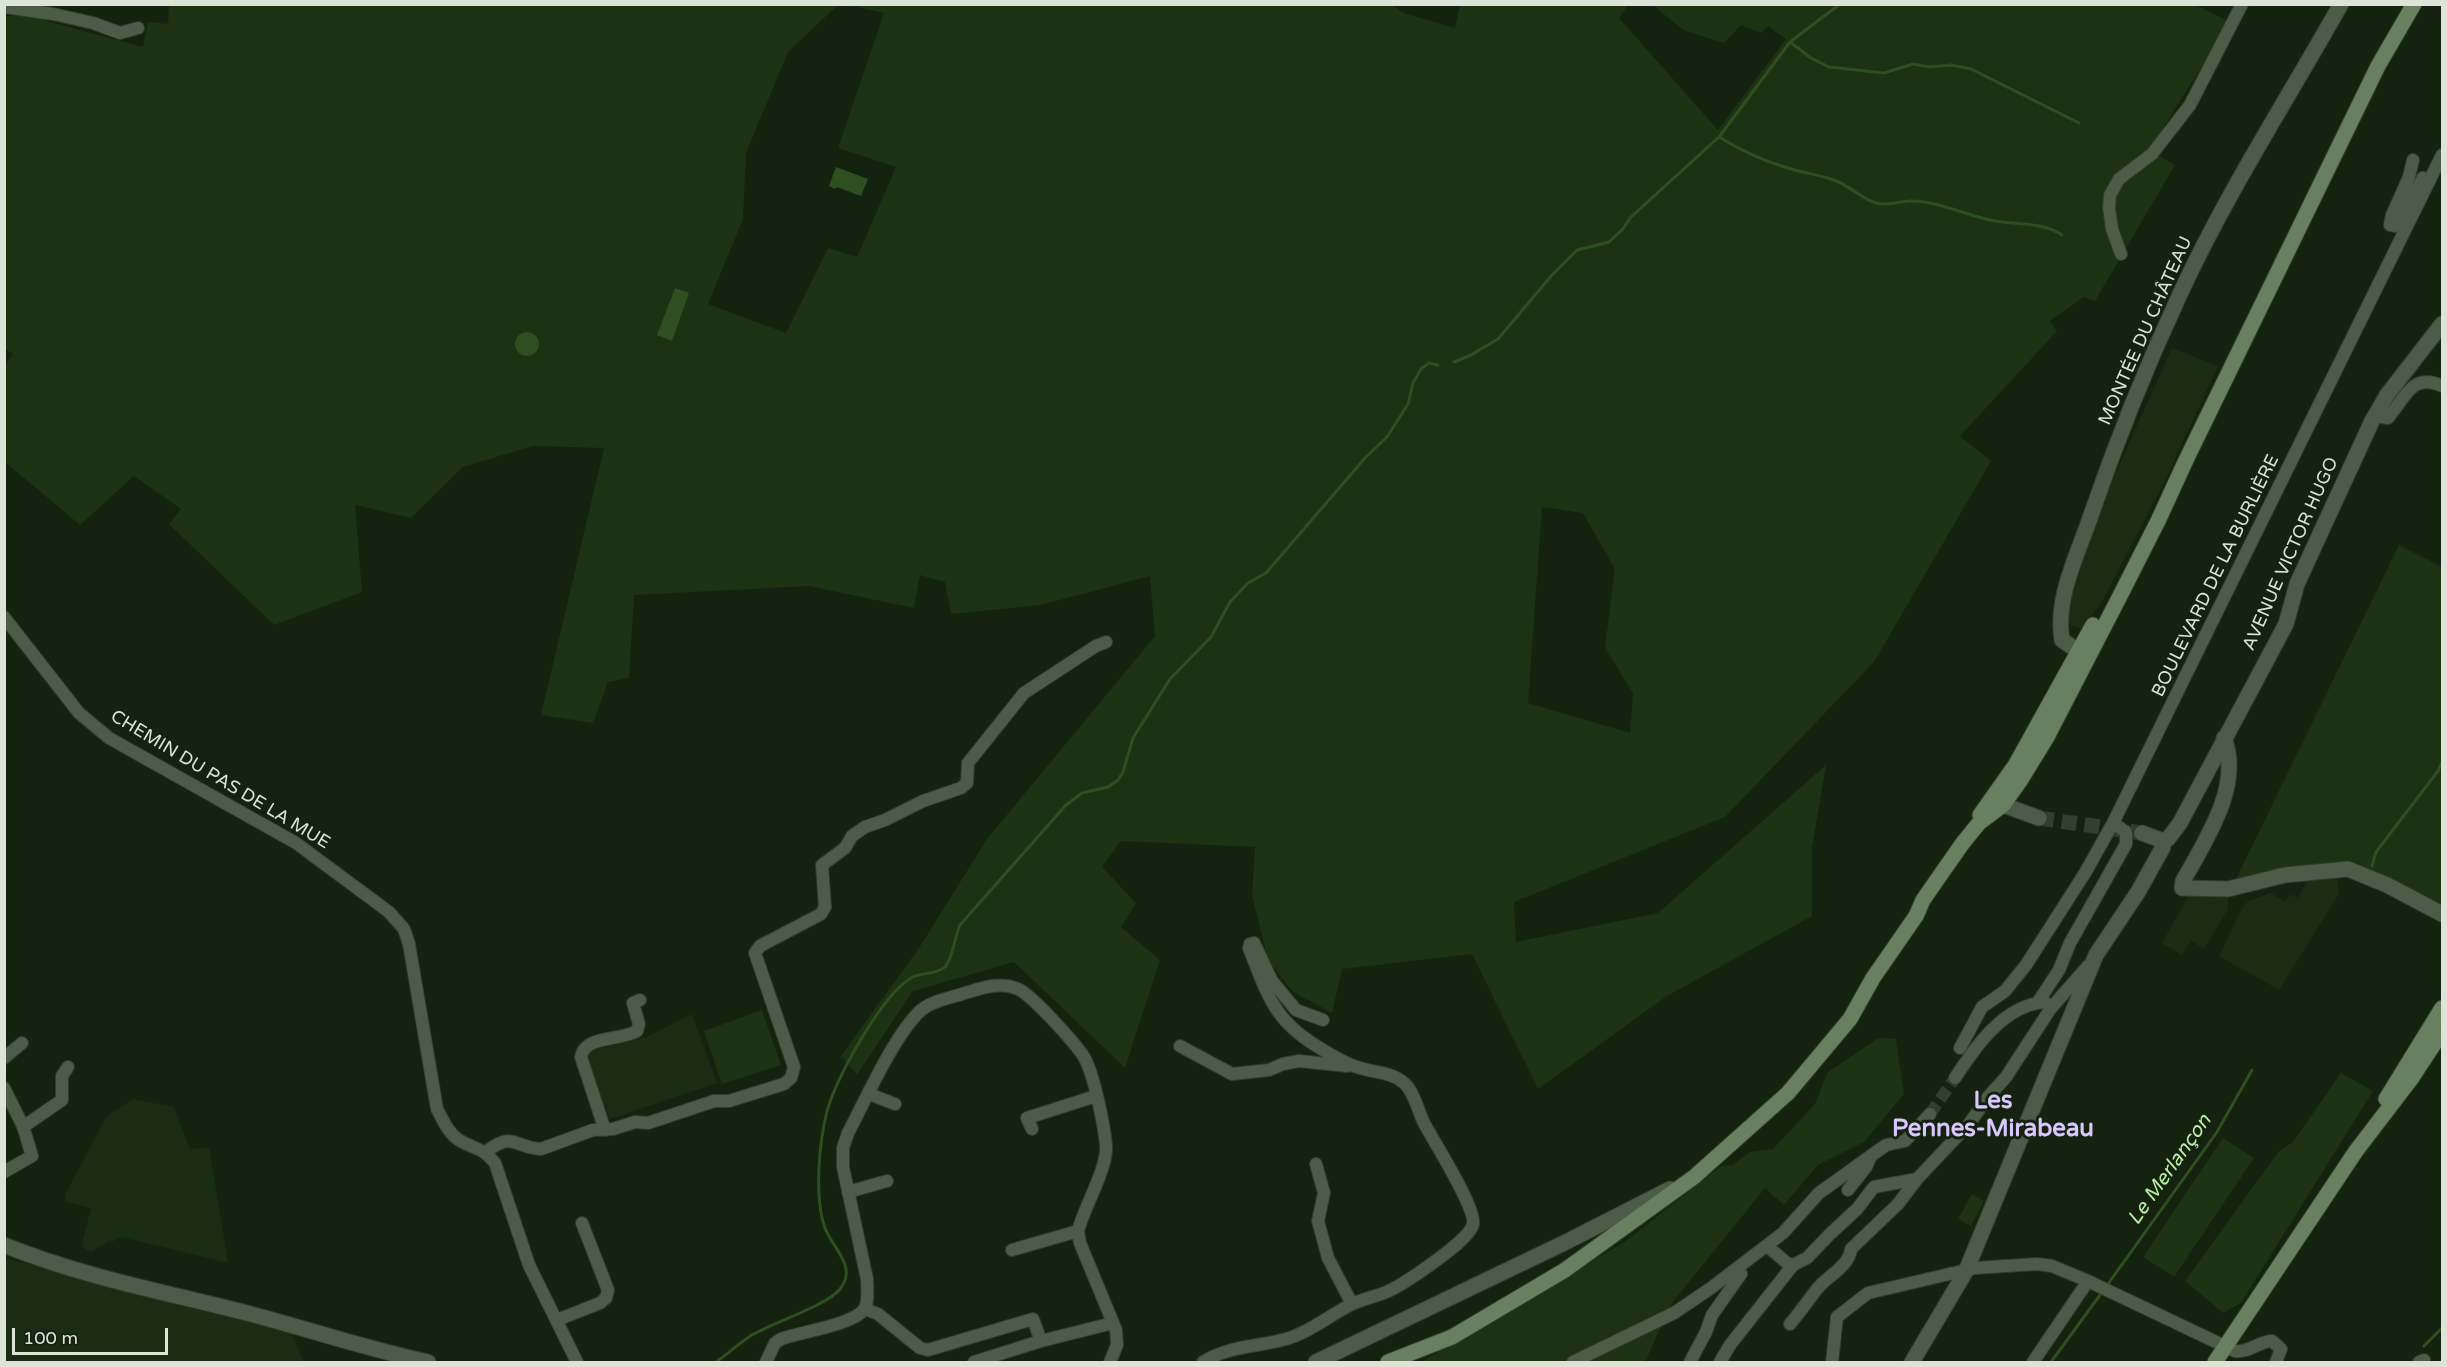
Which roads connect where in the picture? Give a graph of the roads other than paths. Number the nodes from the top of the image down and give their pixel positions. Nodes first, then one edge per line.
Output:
1 (2242, 4) edge
2 (2341, 4) edge
3 (2414, 4) edge
4 (4, 7) edge
5 (138, 28) dead end
6 (2442, 155) edge
7 (2414, 160) dead end
8 (2430, 180) junction
9 (2121, 254) dead end
10 (2442, 324) edge
11 (2442, 386) edge
12 (2375, 416) junction
13 (4, 617) edge
14 (1106, 642) dead end
15 (2085, 646) junction
16 (2224, 738) junction
17 (1997, 803) junction
18 (2039, 818) tunnel mouth
19 (2113, 823) junction
20 (2142, 833) tunnel mouth
21 (2164, 842) junction
22 (2442, 914) edge
23 (2097, 955) junction
24 (640, 1000) dead end
25 (2038, 1002) junction
26 (2442, 1008) edge
27 (1323, 1020) dead end
28 (2442, 1032) edge
29 (22, 1043) dead end
30 (1180, 1046) dead end
31 (1960, 1048) dead end
32 (4, 1058) edge
33 (68, 1067) dead end
34 (1357, 1067) junction
35 (1955, 1078) tunnel mouth
36 (4, 1088) edge
37 (869, 1094) junction
38 (1096, 1096) junction
39 (895, 1104) dead end
40 (1930, 1114) tunnel mouth
41 (23, 1127) junction
42 (605, 1130) junction
43 (1032, 1130) dead end
44 (2356, 1151) junction
45 (486, 1152) junction
46 (1870, 1157) junction
47 (1316, 1164) dead end
48 (4, 1172) edge
49 (1694, 1177) junction
50 (1917, 1179) junction
51 (887, 1180) dead end
52 (1848, 1190) dead end
53 (848, 1192) junction
54 (582, 1223) dead end
55 (1078, 1231) junction
56 (1564, 1243) junction
57 (4, 1245) edge
58 (1767, 1246) junction
59 (1012, 1250) dead end
60 (1593, 1250) junction
61 (1793, 1265) junction
62 (1738, 1269) junction
63 (1966, 1271) junction
64 (2088, 1281) junction
65 (1352, 1304) junction
66 (865, 1308) junction
67 (557, 1320) junction
68 (1113, 1323) junction
69 (1790, 1324) dead end
70 (1041, 1341) junction
71 (2226, 1347) junction
72 (920, 1348) junction
73 (574, 1360) edge
74 (428, 1362) edge
75 (766, 1362) edge
76 (925, 1362) edge
77 (974, 1362) edge
78 (1110, 1362) edge
79 (1203, 1362) edge
80 (1316, 1362) edge
81 (1388, 1362) edge
82 (1573, 1362) edge
83 (1689, 1362) edge
84 (1720, 1362) edge
85 (1832, 1362) edge
86 (1912, 1362) edge
87 (2033, 1362) edge
88 (2215, 1362) edge
89 (2276, 1362) edge

1 - 9 street
2 - 15 street, MONTÉE DU CHÂTEAU
3 - 15 main road
4 - 5 street
6 - 8 street, BOULEVARD DE LA BURLIÈRE
7 - 8 street
8 - 19 street, BOULEVARD DE LA BURLIÈRE
10 - 12 street, AVENUE VICTOR HUGO
11 - 12 street
12 - 16 street, AVENUE VICTOR HUGO
13 - 45 street, CHEMIN DU PAS DE LA MUE
14 - 42 street
15 - 17 main road
15 - 17 main road
16 - 21 street, AVENUE VICTOR HUGO
16 - 22 street
17 - 18 street
17 - 49 main road
19 - 25 street
19 - 31 street, BOULEVARD DE LA BURLIÈRE
20 - 21 street
21 - 23 street, AVENUE VICTOR HUGO
23 - 25 street
23 - 50 street
23 - 63 street, AVENUE VICTOR HUGO
24 - 42 street
25 - 35 street
26 - 44 main road
27 - 34 street
28 - 44 main road
29 - 32 street
30 - 34 street
33 - 41 street
34 - 65 street
36 - 41 street
37 - 38 street
37 - 39 street
37 - 53 street
38 - 43 street
38 - 55 street
40 - 46 street
41 - 48 street
42 - 45 street
44 - 71 main road
45 - 67 street
46 - 52 street
46 - 58 street
47 - 65 street
49 - 56 street
49 - 60 main road
50 - 61 street
50 - 69 street
51 - 53 street
53 - 66 street
54 - 67 street
55 - 59 street
55 - 68 street
56 - 60 street
56 - 80 street
57 - 74 street
58 - 61 street
58 - 62 street
60 - 81 main road
61 - 84 street
62 - 82 street
62 - 83 street
63 - 64 street
63 - 85 street
63 - 86 street, AVENUE VICTOR HUGO
64 - 71 street
64 - 87 street
65 - 79 street
66 - 72 street
66 - 75 street
67 - 73 street
68 - 70 street
68 - 78 street
70 - 72 street
70 - 77 street
71 - 88 main road
71 - 89 street
72 - 76 street

